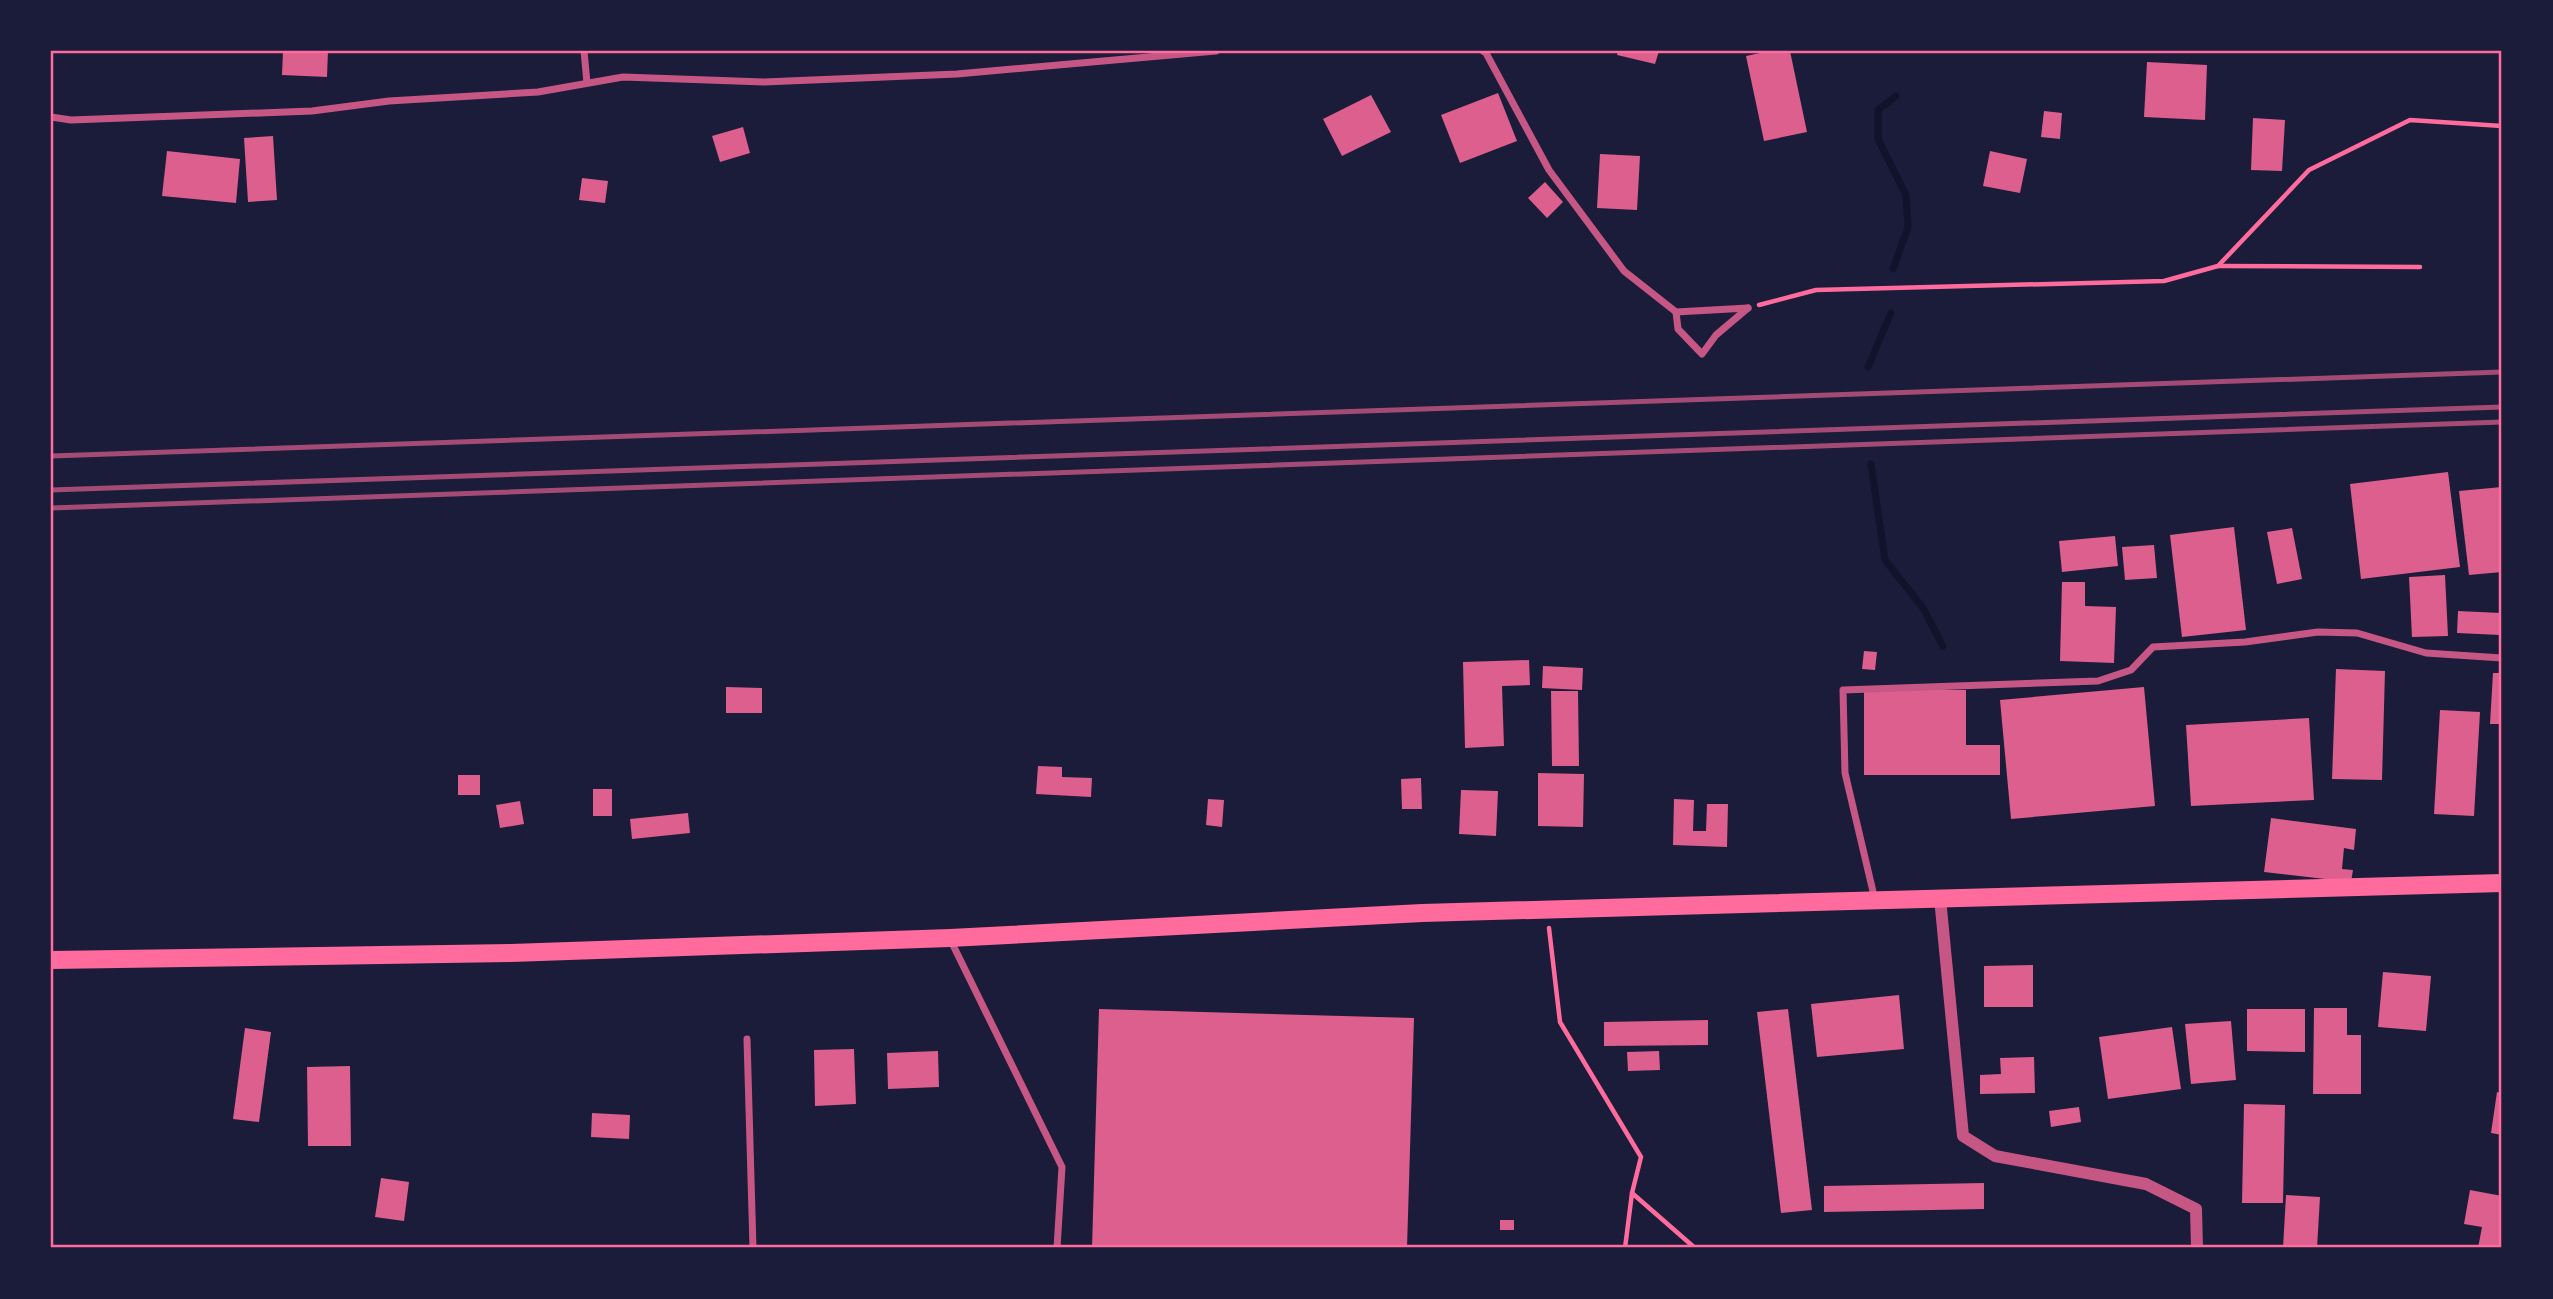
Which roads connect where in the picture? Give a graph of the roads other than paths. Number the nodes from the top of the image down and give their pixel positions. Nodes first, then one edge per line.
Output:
1 (584, 51) edge
2 (1216, 51) edge
3 (1483, 51) edge
4 (587, 83) junction
5 (51, 117) edge
6 (1676, 312) junction
7 (2502, 658) edge
8 (2502, 883) edge
9 (1940, 898) junction
10 (1875, 900) junction
11 (950, 938) junction
12 (51, 960) edge
13 (747, 1039) dead end
14 (753, 1248) edge
15 (1057, 1248) edge
16 (2197, 1248) edge

1 - 4 street
2 - 4 street
3 - 6 street
4 - 5 street
6 - 6 street
7 - 10 street
8 - 9 main road
9 - 10 main road
9 - 16 street
10 - 11 main road
11 - 12 main road
11 - 15 street
13 - 14 street

